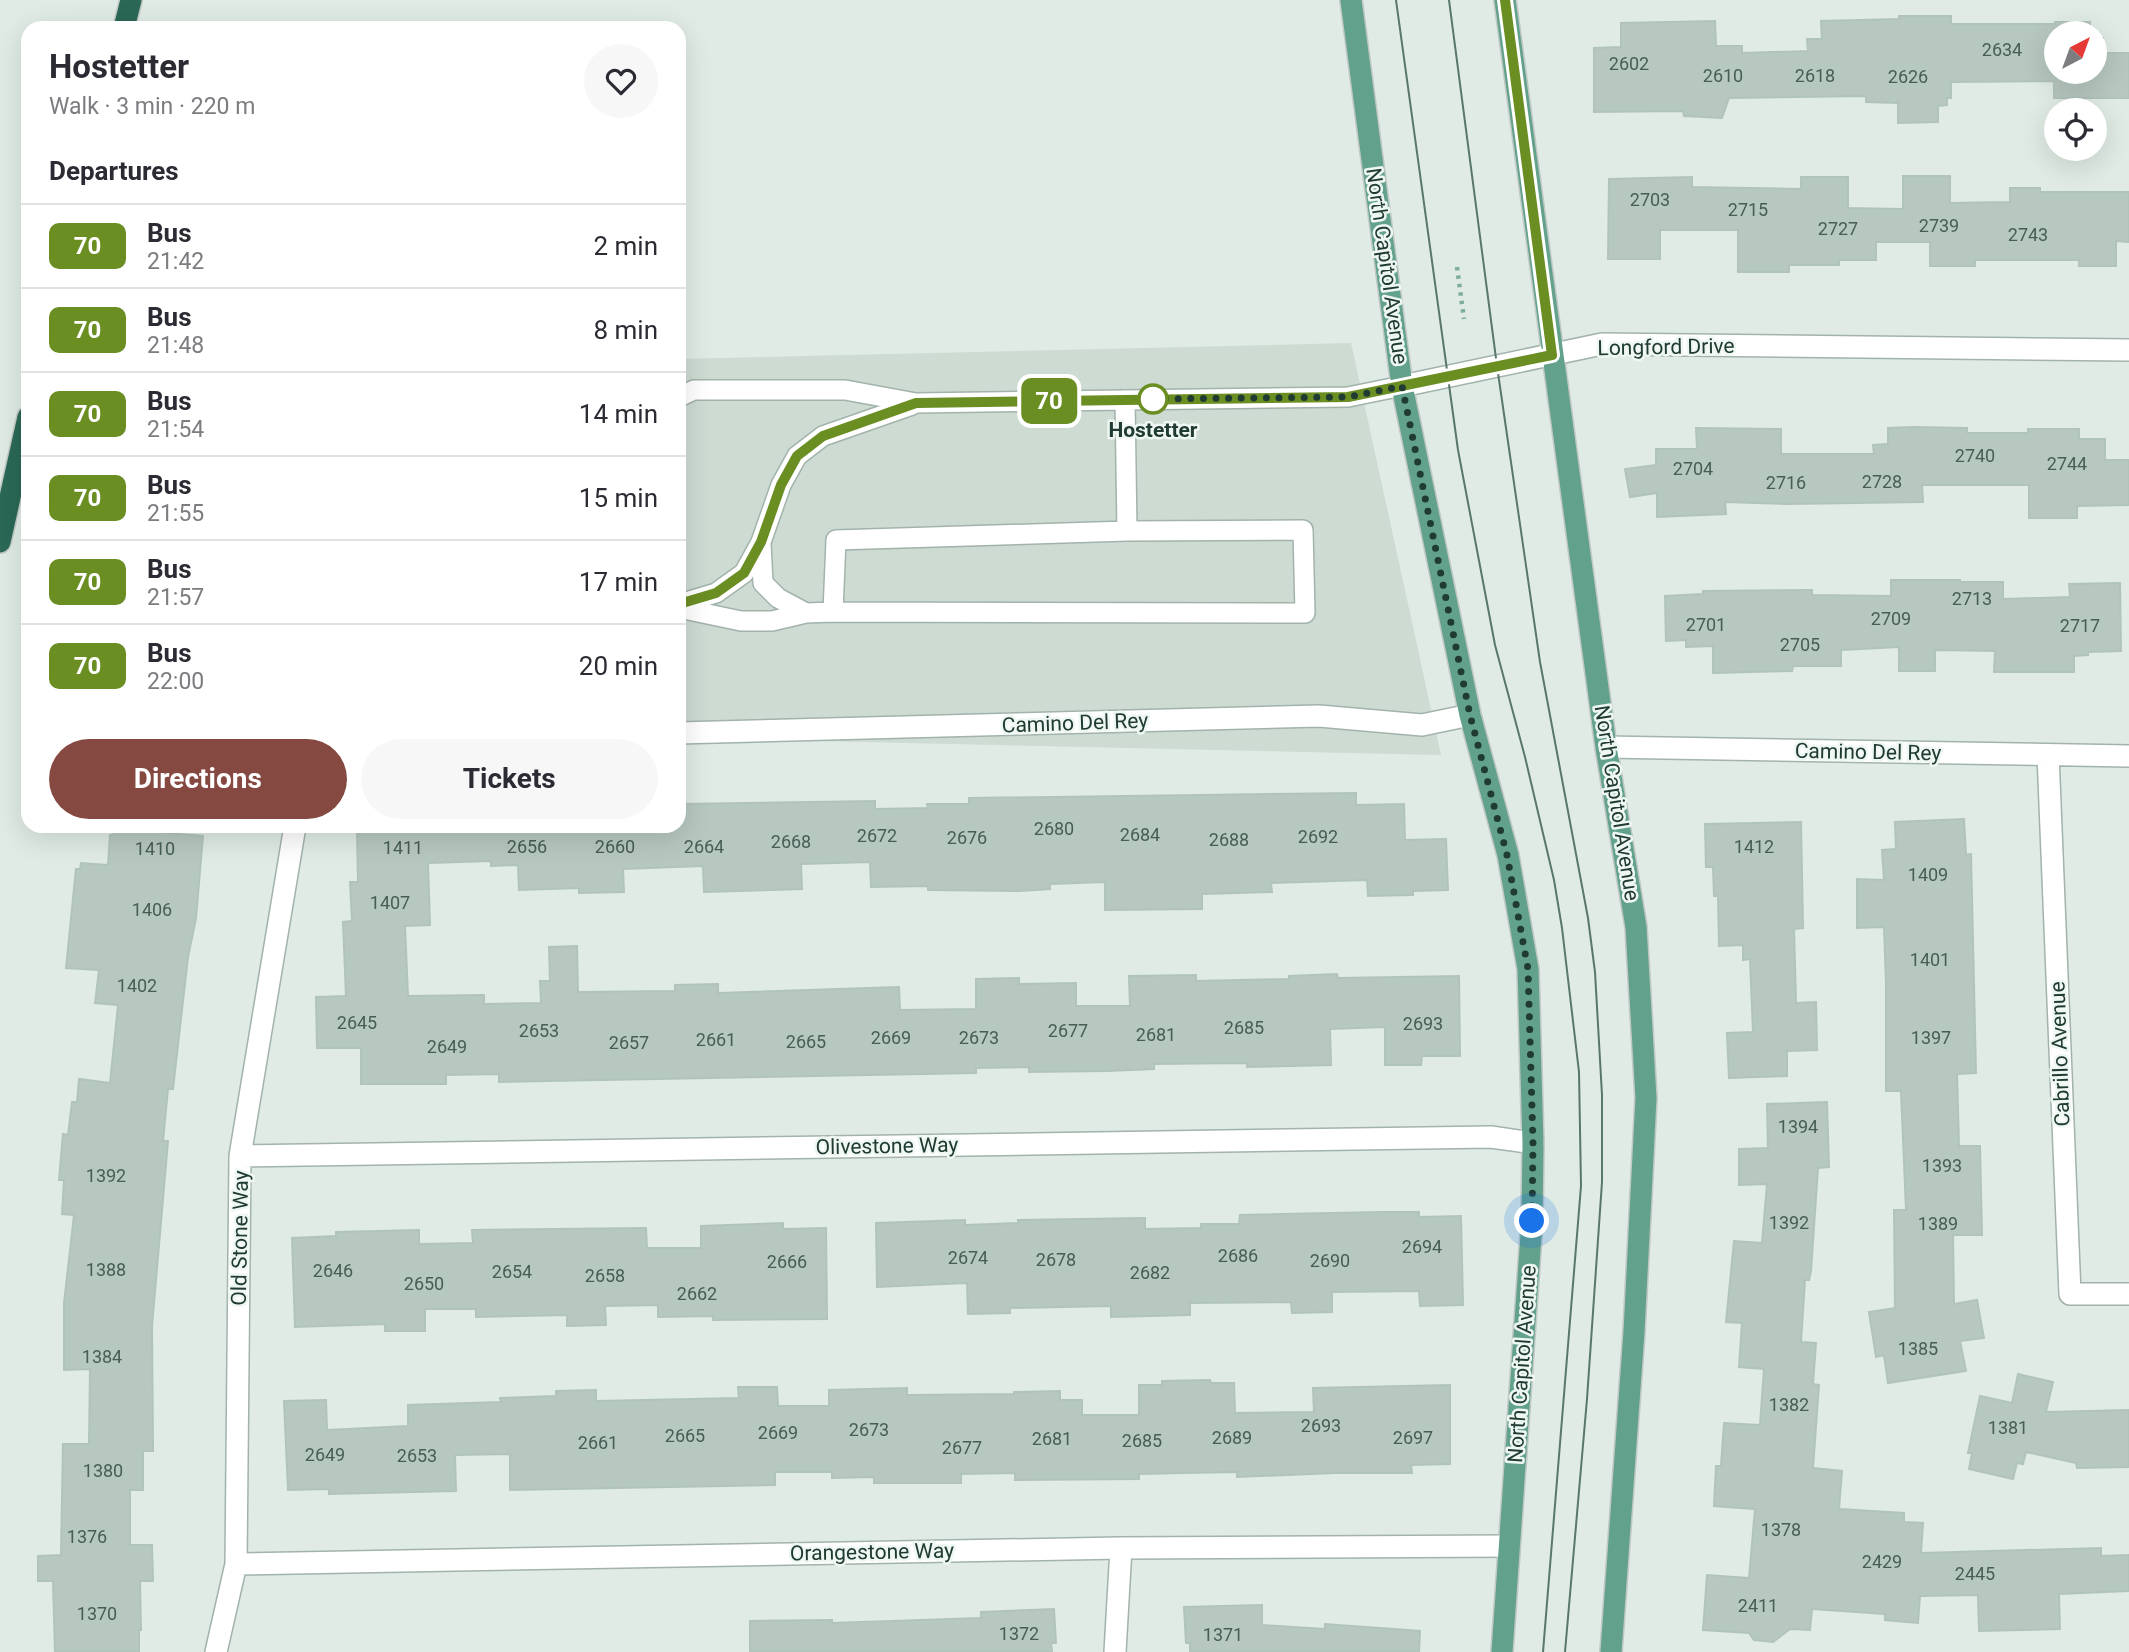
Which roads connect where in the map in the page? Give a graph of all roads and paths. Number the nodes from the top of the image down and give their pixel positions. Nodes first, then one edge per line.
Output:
1 (131, 0) edge
2 (1351, 0) edge
3 (1504, 0) edge
4 (126, 21) edge
5 (1457, 267) dead end
6 (1464, 318) dead end
7 (2129, 350) edge
8 (1552, 355) junction
9 (1402, 386) junction
10 (686, 394) edge
11 (1125, 400) junction
12 (916, 403) junction
13 (21, 448) edge
14 (1127, 531) junction
15 (0, 542) edge
16 (761, 542) junction
17 (686, 604) edge
18 (686, 608) edge
19 (833, 612) junction
20 (806, 613) junction
21 (1470, 715) junction
22 (686, 733) edge
23 (1606, 747) junction
24 (2048, 755) junction
25 (2129, 756) edge
26 (294, 833) edge
27 (1533, 1143) junction
28 (240, 1156) junction
29 (2129, 1294) edge
30 (1509, 1546) junction
31 (1121, 1548) junction
32 (236, 1564) junction
33 (216, 1652) edge
34 (1115, 1652) edge
35 (1502, 1652) edge
36 (1611, 1652) edge

1 - 4 highway
2 - 9 main road, North Capitol Avenue
3 - 8 main road, North Capitol Avenue
5 - 6 path
7 - 8 street, Longford Drive
8 - 9 street, Longford Drive
8 - 23 main road, North Capitol Avenue
9 - 11 lane, Longford Drive
9 - 21 main road, North Capitol Avenue
10 - 12 lane
11 - 12 lane, Longford Drive
11 - 14 lane
12 - 16 lane
13 - 15 highway
14 - 19 lane
14 - 19 lane
16 - 17 lane
16 - 20 lane
18 - 20 lane
19 - 20 lane
21 - 22 street, Camino Del Rey
21 - 27 main road, North Capitol Avenue
23 - 24 street, Camino Del Rey
23 - 36 main road, North Capitol Avenue
24 - 25 street, Camino Del Rey
24 - 29 street, Cabrillo Avenue
26 - 28 street, Old Stone Way
27 - 28 street, Olivestone Way
27 - 30 main road, North Capitol Avenue
28 - 32 street, Old Stone Way
30 - 31 street, Orangestone Way
30 - 35 main road, North Capitol Avenue
31 - 32 street, Orangestone Way
31 - 34 street
32 - 33 street, Old Stone Way

